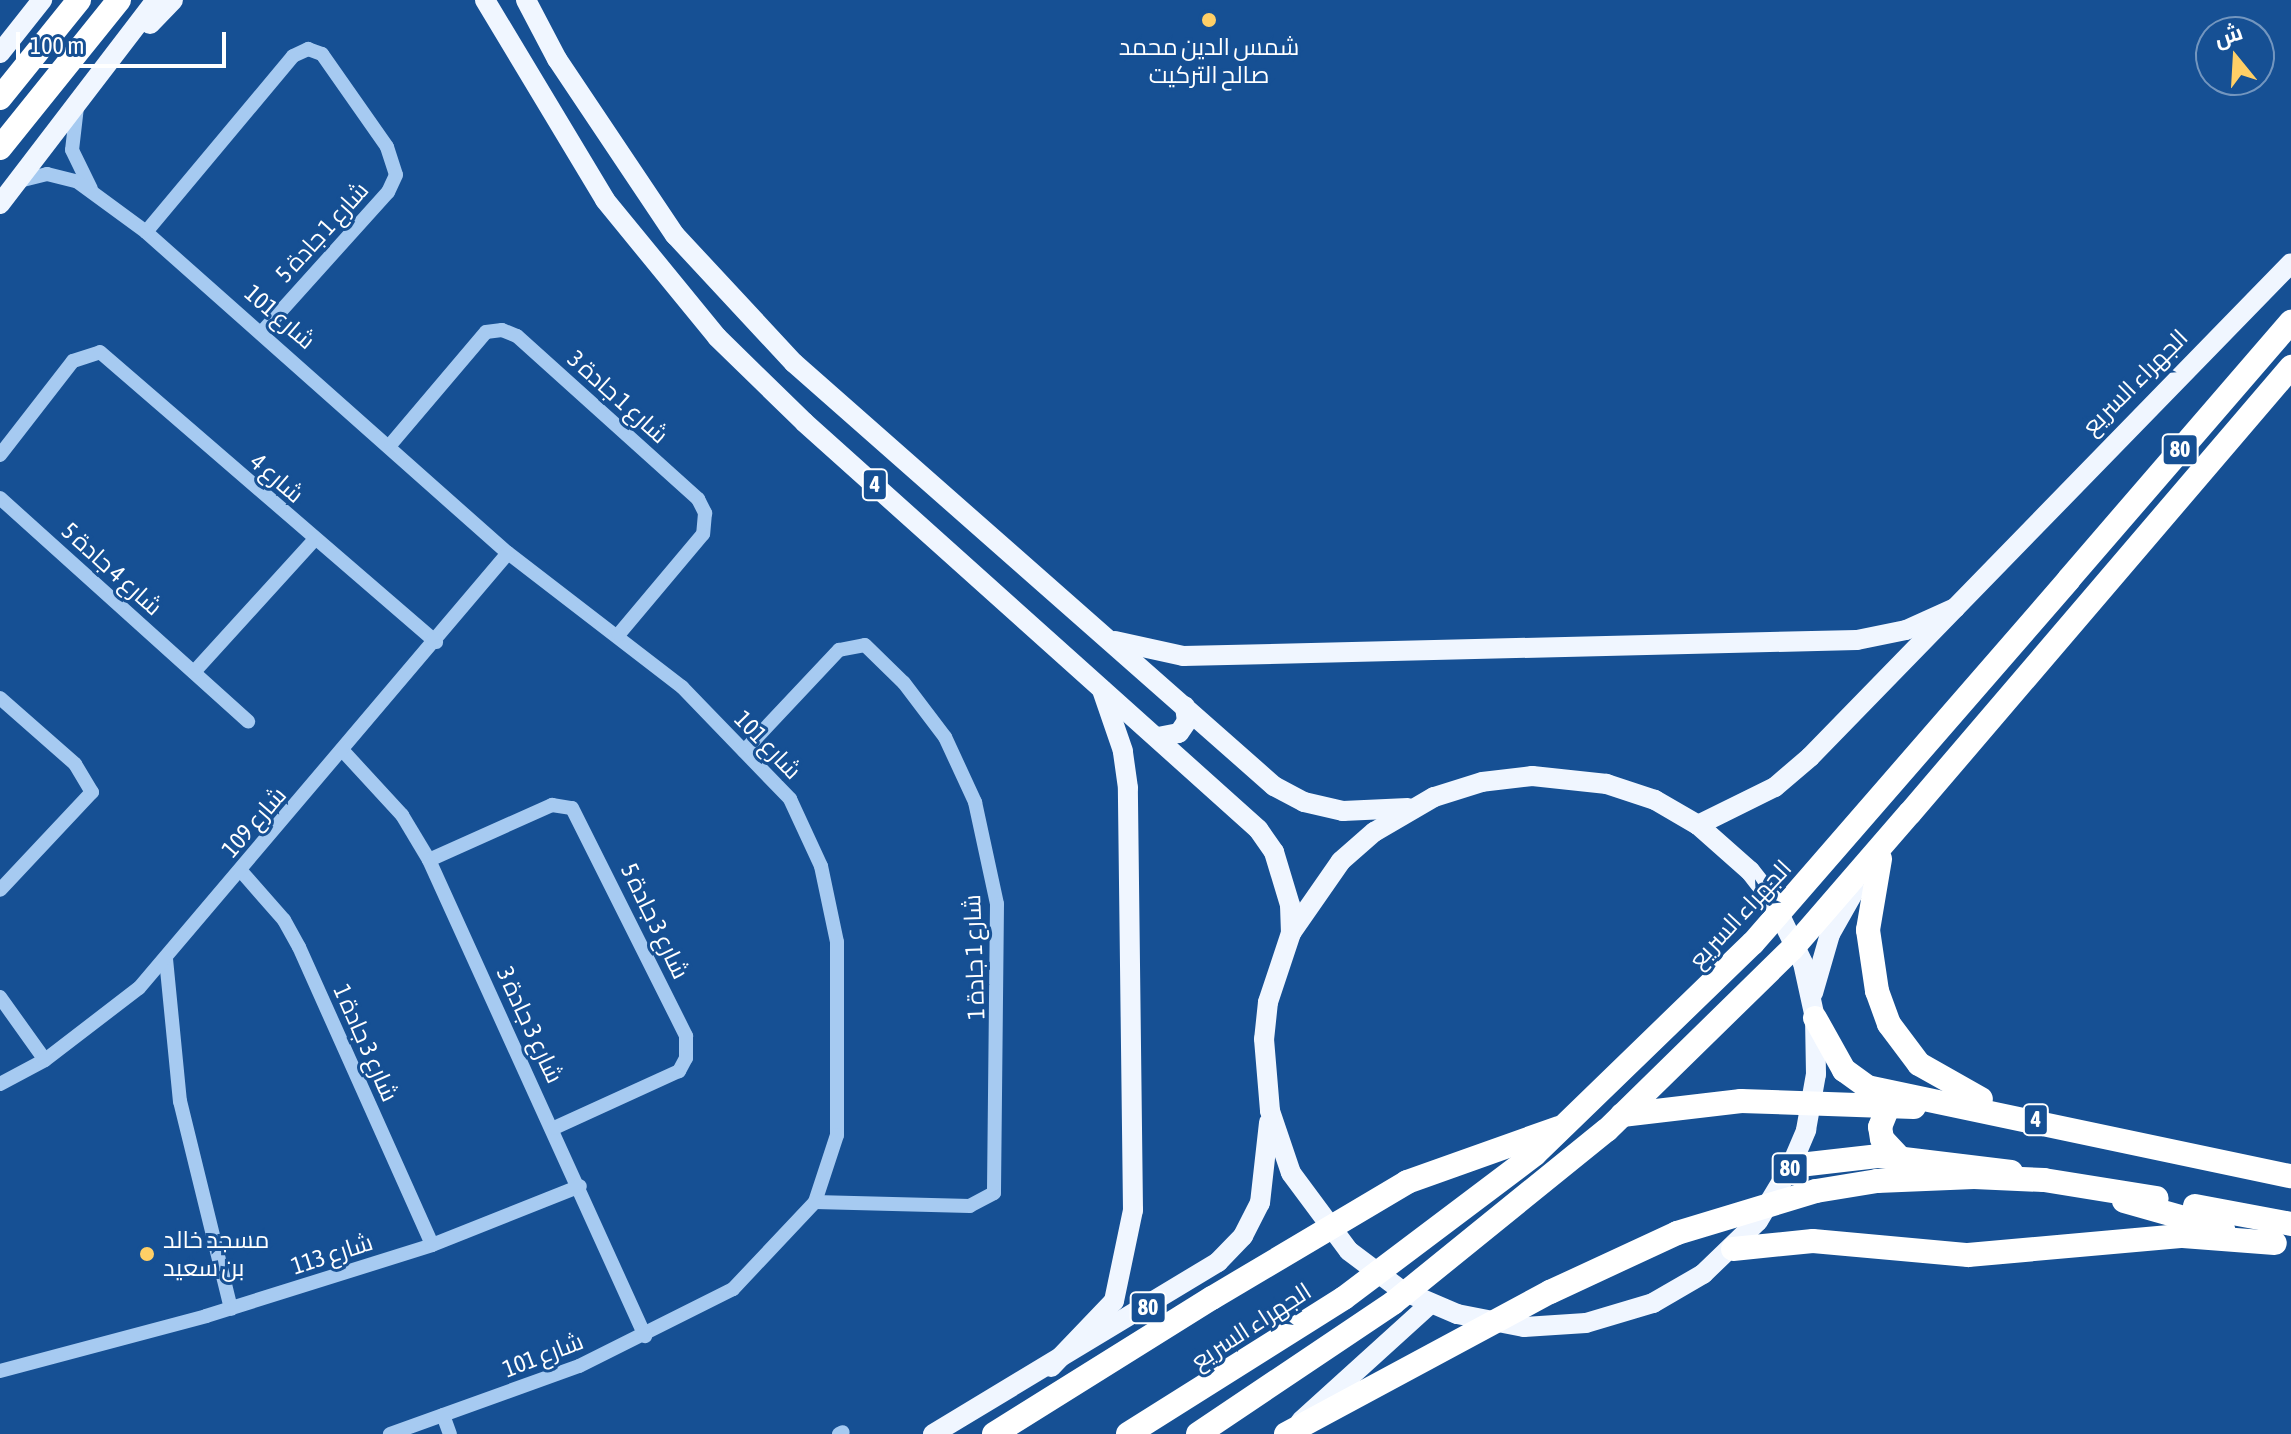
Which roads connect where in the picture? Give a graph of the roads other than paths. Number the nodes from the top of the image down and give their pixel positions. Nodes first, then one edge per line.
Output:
1 (42, 0) edge
2 (79, 0) edge
3 (119, 0) edge
4 (156, 0) edge
5 (173, 0) edge
6 (485, 0) edge
7 (526, 0) edge
8 (132, 33) junction
9 (0, 53) edge
10 (0, 98) edge
11 (77, 107) junction
12 (0, 148) edge
13 (19, 181) junction
14 (96, 195) junction
15 (0, 204) edge
16 (146, 232) junction
17 (2291, 263) edge
18 (2291, 322) edge
19 (263, 331) junction
20 (2291, 367) edge
21 (2291, 385) edge
22 (391, 444) junction
23 (0, 455) edge
24 (0, 498) edge
25 (314, 540) junction
26 (508, 553) junction
27 (1955, 608) junction
28 (619, 634) junction
29 (1107, 638) junction
30 (436, 642) junction
31 (194, 672) junction
32 (1100, 687) junction
33 (0, 698) edge
34 (1185, 706) junction
35 (248, 721) dead end
36 (1158, 737) junction
37 (744, 751) junction
38 (344, 752) junction
39 (1412, 808) junction
40 (1698, 825) junction
41 (1880, 859) junction
42 (429, 860) junction
43 (241, 871) junction
44 (0, 890) edge
45 (1291, 933) junction
46 (166, 959) junction
47 (0, 997) edge
48 (1814, 1007) junction
49 (45, 1060) junction
50 (0, 1084) edge
51 (1913, 1101) junction
52 (1270, 1111) junction
53 (2012, 1114) junction
54 (554, 1128) junction
55 (1898, 1156) junction
56 (1791, 1166) junction
57 (2291, 1176) edge
58 (580, 1186) junction
59 (2291, 1187) edge
60 (815, 1202) junction
61 (2291, 1224) edge
62 (432, 1245) junction
63 (2283, 1245) edge
64 (1733, 1249) junction
65 (1430, 1304) junction
66 (231, 1309) junction
67 (645, 1336) junction
68 (1051, 1367) junction
69 (0, 1371) edge
70 (443, 1415) junction
71 (390, 1434) edge
72 (450, 1434) edge
73 (933, 1434) edge
74 (994, 1434) edge
75 (1128, 1434) edge
76 (1198, 1434) edge
77 (1286, 1434) edge

1 - 9 main road
2 - 10 highway
3 - 12 highway
4 - 8 main road
5 - 8 main road
6 - 32 main road, 4
7 - 29 main road, 4
8 - 11 main road
11 - 13 main road
11 - 14 street, شارع 101
13 - 14 street, شارع 101
13 - 15 main road
14 - 16 street, شارع 101
16 - 19 street, شارع 101
16 - 19 street, شارع 1 جادة 5
17 - 27 main road, الجهراء السريع
18 - 75 highway, الجهراء السريع / 80, bridge
19 - 22 street, شارع 101
20 - 76 highway, 80, bridge
21 - 41 main road
22 - 26 street, شارع 101
22 - 28 street, شارع 1 جادة 3
23 - 25 street, شارع 4
24 - 31 street, شارع 4 جادة 5
25 - 30 street, شارع 4
25 - 31 street
26 - 28 street, شارع 101
26 - 30 street, شارع 109
27 - 29 main road
27 - 40 main road, الجهراء السريع
28 - 37 street, شارع 101
29 - 34 main road, 4
30 - 38 street, شارع 109
31 - 35 street, شارع 4 جادة 5
32 - 36 main road, 4
32 - 68 main road
33 - 44 street
34 - 36 main road
34 - 39 main road, 4
36 - 45 main road, 4
37 - 60 street, شارع 101
37 - 60 street, شارع 1 جادة 1
38 - 42 street, شارع 3 جادة 3
38 - 43 street, شارع 109
39 - 40 main road, 80
39 - 45 main road, 80
40 - 48 main road, 80
41 - 48 main road
41 - 53 highway
42 - 54 street, شارع 3 جادة 3
42 - 54 street, شارع 3 جادة 5
43 - 46 street, شارع 109
43 - 62 street, شارع 3 جادة 1
45 - 52 main road, 80
46 - 49 street, شارع 109
46 - 66 street
47 - 49 street
48 - 51 highway, 4
48 - 56 main road, 80
49 - 50 street, شارع 109
51 - 53 highway, 4
51 - 55 highway
51 - 59 highway
51 - 74 highway, bridge
52 - 65 main road, 80
52 - 68 main road, 80
53 - 57 highway, 4
54 - 58 street, شارع 3 جادة 3
55 - 56 highway, 4
55 - 63 highway, 4
56 - 64 main road, 80
58 - 62 street, شارع 113
58 - 67 street, شارع 3 جادة 3
60 - 67 street, شارع 101
61 - 77 highway, bridge
62 - 66 street, شارع 113
63 - 64 highway
64 - 65 main road, 80
65 - 77 main road
66 - 69 street, شارع 113
67 - 70 street, شارع 101
68 - 73 main road, 80
70 - 71 street, شارع 101
70 - 72 street

